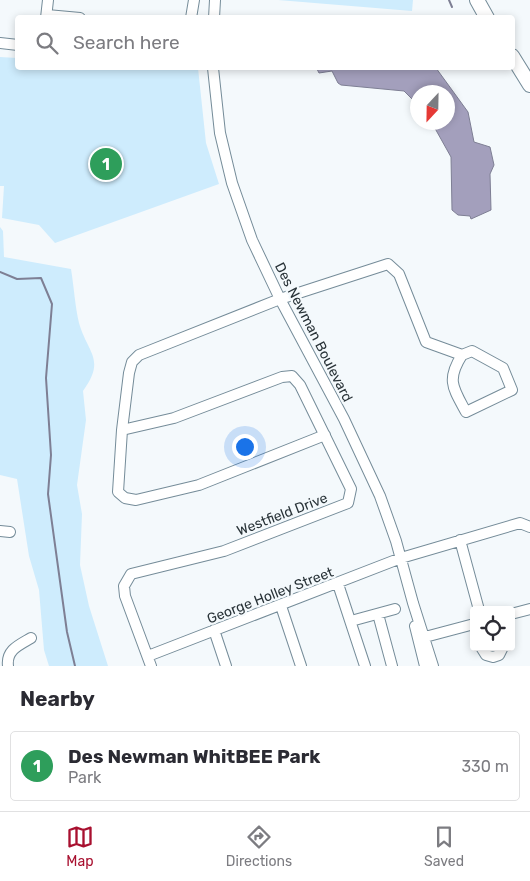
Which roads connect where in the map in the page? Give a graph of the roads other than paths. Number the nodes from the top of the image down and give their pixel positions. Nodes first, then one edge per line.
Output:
1 (48, 0) edge
2 (194, 0) edge
3 (215, 0) edge
4 (477, 0) edge
5 (47, 15) edge
6 (192, 15) edge
7 (214, 15) edge
8 (485, 15) edge
9 (0, 43) edge
10 (15, 45) edge
11 (515, 61) edge
12 (213, 70) edge
13 (530, 85) edge
14 (280, 299) junction
15 (462, 355) junction
16 (122, 430) junction
17 (325, 436) junction
18 (530, 527) edge
19 (460, 540) junction
20 (401, 558) junction
21 (338, 584) junction
22 (413, 603) junction
23 (281, 606) junction
24 (478, 606) edge
25 (395, 609) dead end
26 (530, 609) edge
27 (515, 613) edge
28 (378, 614) junction
29 (351, 621) junction
30 (470, 625) edge
31 (214, 630) junction
32 (425, 637) junction
33 (31, 638) dead end
34 (483, 651) edge
35 (501, 651) edge
36 (150, 661) edge
37 (8, 666) edge
38 (226, 666) edge
39 (301, 666) edge
40 (365, 666) edge
41 (392, 666) edge
42 (425, 666) edge
43 (434, 666) edge

1 - 5 street
2 - 6 street
3 - 7 street
4 - 8 highway
9 - 10 street
11 - 13 highway
12 - 14 street, Des Newman Boulevard
14 - 15 street
14 - 16 street
14 - 20 street, Des Newman Boulevard
15 - 15 street
16 - 17 street
16 - 17 street
17 - 36 street, Westfield Drive
18 - 19 street, George Holley Street
19 - 20 street, George Holley Street
19 - 24 street
20 - 21 street, George Holley Street
20 - 22 street, Des Newman Boulevard
21 - 23 street, George Holley Street
21 - 29 street
22 - 32 street, Des Newman Boulevard
22 - 42 street, Des Newman Boulevard
23 - 31 street, George Holley Street
23 - 39 street
25 - 28 street
26 - 27 street
28 - 29 street
28 - 41 street
29 - 40 street
30 - 32 street
31 - 36 street, George Holley Street
31 - 38 street
32 - 43 street, Des Newman Boulevard
33 - 37 street
34 - 35 street

